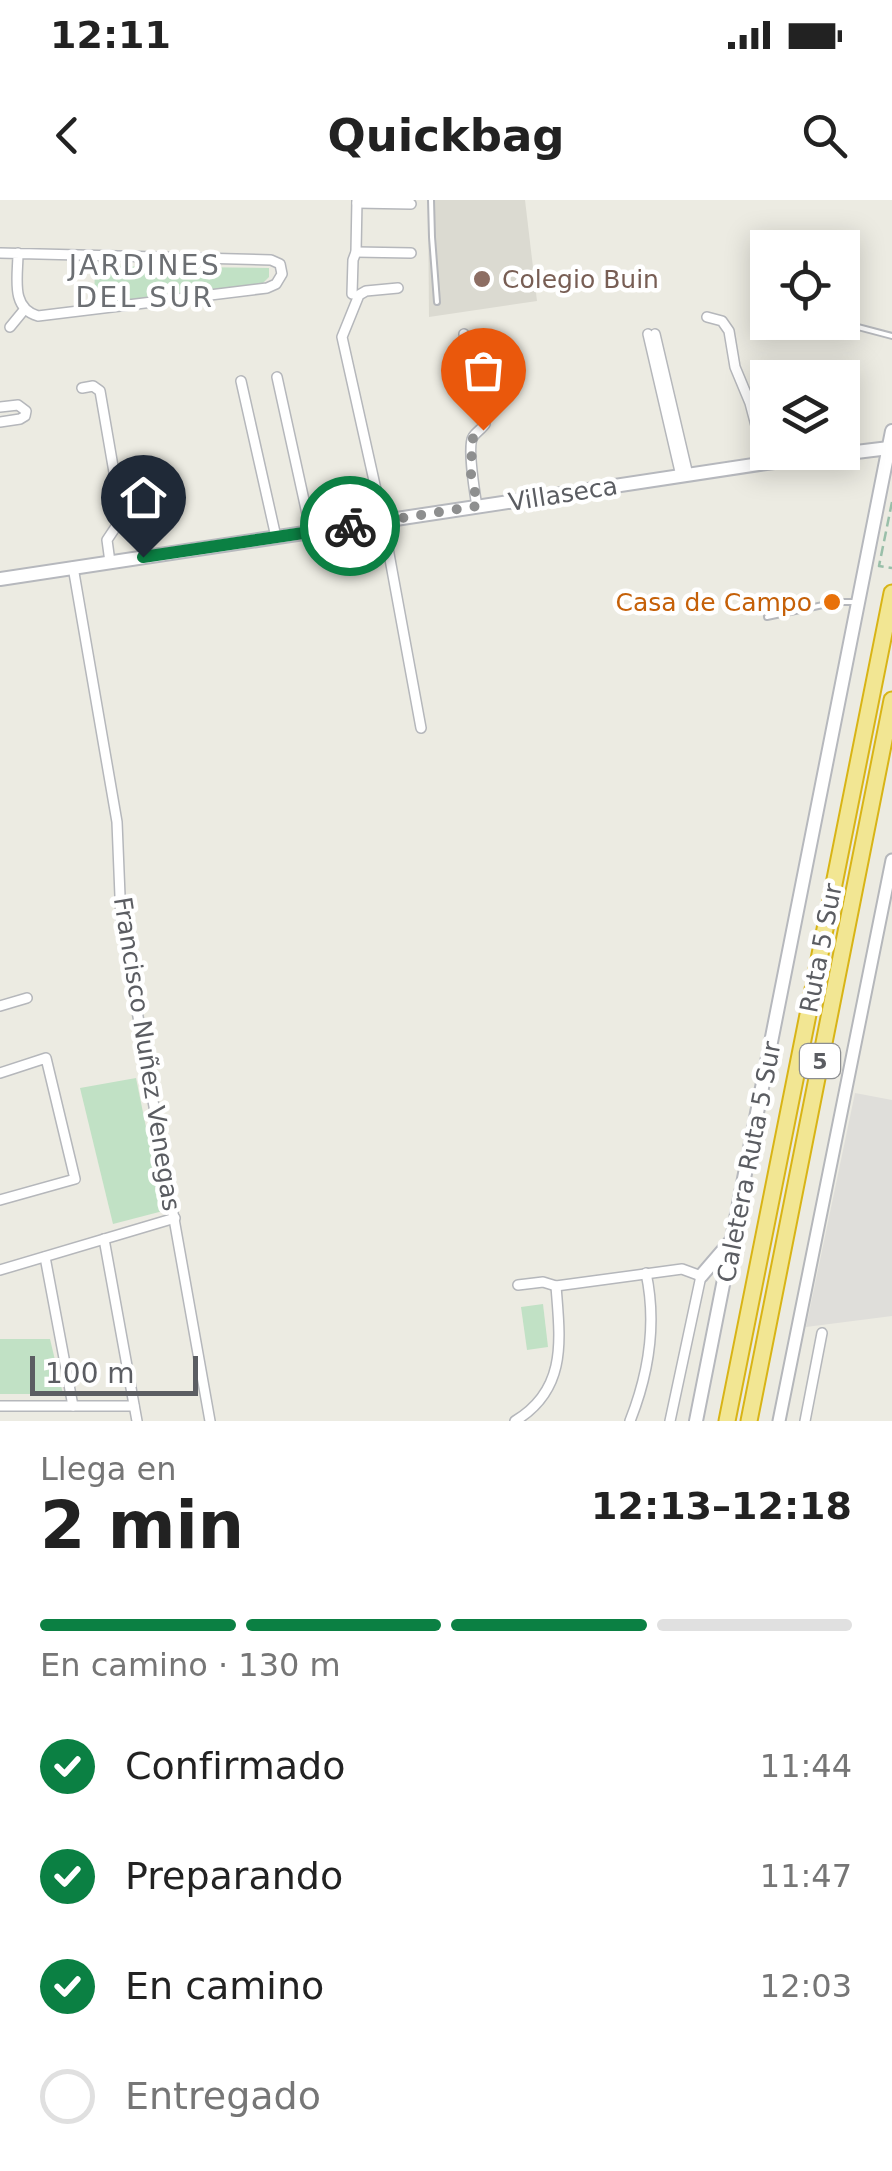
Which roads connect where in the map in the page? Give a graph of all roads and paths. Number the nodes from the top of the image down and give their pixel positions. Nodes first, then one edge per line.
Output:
1 (432, 200) edge
2 (357, 202) edge
3 (411, 204) dead end
4 (0, 252) edge
5 (356, 252) junction
6 (18, 253) junction
7 (411, 253) dead end
8 (398, 288) dead end
9 (352, 294) dead end
10 (437, 302) dead end
11 (24, 310) junction
12 (708, 317) dead end
13 (10, 327) dead end
14 (860, 327) edge
15 (464, 334) dead end
16 (651, 334) dead end
17 (892, 336) edge
18 (277, 377) dead end
19 (241, 381) dead end
20 (82, 388) dead end
21 (750, 402) edge
22 (0, 408) edge
23 (0, 422) edge
24 (892, 431) edge
25 (888, 448) junction
26 (860, 451) edge
27 (750, 465) edge
28 (684, 475) junction
29 (892, 502) edge
30 (478, 506) junction
31 (383, 521) junction
32 (311, 532) junction
33 (276, 537) junction
34 (110, 562) junction
35 (74, 568) junction
36 (892, 568) edge
37 (0, 578) edge
38 (892, 593) edge
39 (858, 603) junction
40 (767, 616) dead end
41 (892, 700) edge
42 (422, 728) dead end
43 (892, 860) edge
44 (27, 998) dead end
45 (0, 1006) edge
46 (0, 1073) edge
47 (0, 1200) edge
48 (174, 1218) junction
49 (734, 1238) junction
50 (104, 1239) junction
51 (46, 1256) junction
52 (0, 1270) edge
53 (646, 1273) junction
54 (700, 1276) junction
55 (518, 1285) dead end
56 (556, 1286) junction
57 (822, 1333) dead end
58 (0, 1406) edge
59 (73, 1406) junction
60 (134, 1406) junction
61 (137, 1421) edge
62 (210, 1421) edge
63 (515, 1421) edge
64 (630, 1421) edge
65 (670, 1421) edge
66 (696, 1421) edge
67 (727, 1421) edge
68 (749, 1421) edge
69 (780, 1421) edge
70 (805, 1421) edge

1 - 10 lane
2 - 3 street
2 - 5 street
4 - 6 street
5 - 7 street
5 - 9 street
6 - 11 street
6 - 11 street
8 - 31 street
11 - 13 street
12 - 21 street
14 - 17 lane
15 - 30 street
16 - 28 street
18 - 32 street
19 - 33 street
20 - 34 street
22 - 23 street
24 - 25 main road, Caletera Ruta 5 Sur
25 - 26 main road, Villaseca
25 - 39 main road, Caletera Ruta 5 Sur
27 - 28 main road, Villaseca
28 - 30 main road, Villaseca
29 - 36 path
30 - 31 main road, Villaseca
31 - 32 main road, Villaseca
31 - 42 street
32 - 33 main road, Villaseca
33 - 34 main road, Villaseca
34 - 35 main road, Villaseca
35 - 37 main road, Villaseca
35 - 48 street, Francisco Nuñez Venegas
38 - 67 highway, Ruta 5 Sur / 5
39 - 40 lane
39 - 49 main road, Caletera Ruta 5 Sur
41 - 68 highway, Ruta 5 Sur / 5
43 - 69 street
44 - 45 street
46 - 47 street
48 - 50 street
48 - 62 street, Francisco Nuñez Venegas
49 - 54 main road
49 - 66 main road, Caletera Ruta 5 Sur
50 - 51 street
50 - 60 street
51 - 52 street
51 - 59 street
53 - 54 street
53 - 56 street
53 - 64 street
54 - 65 street
55 - 56 street
56 - 63 street
57 - 70 street
58 - 59 street
59 - 60 street
60 - 61 street

